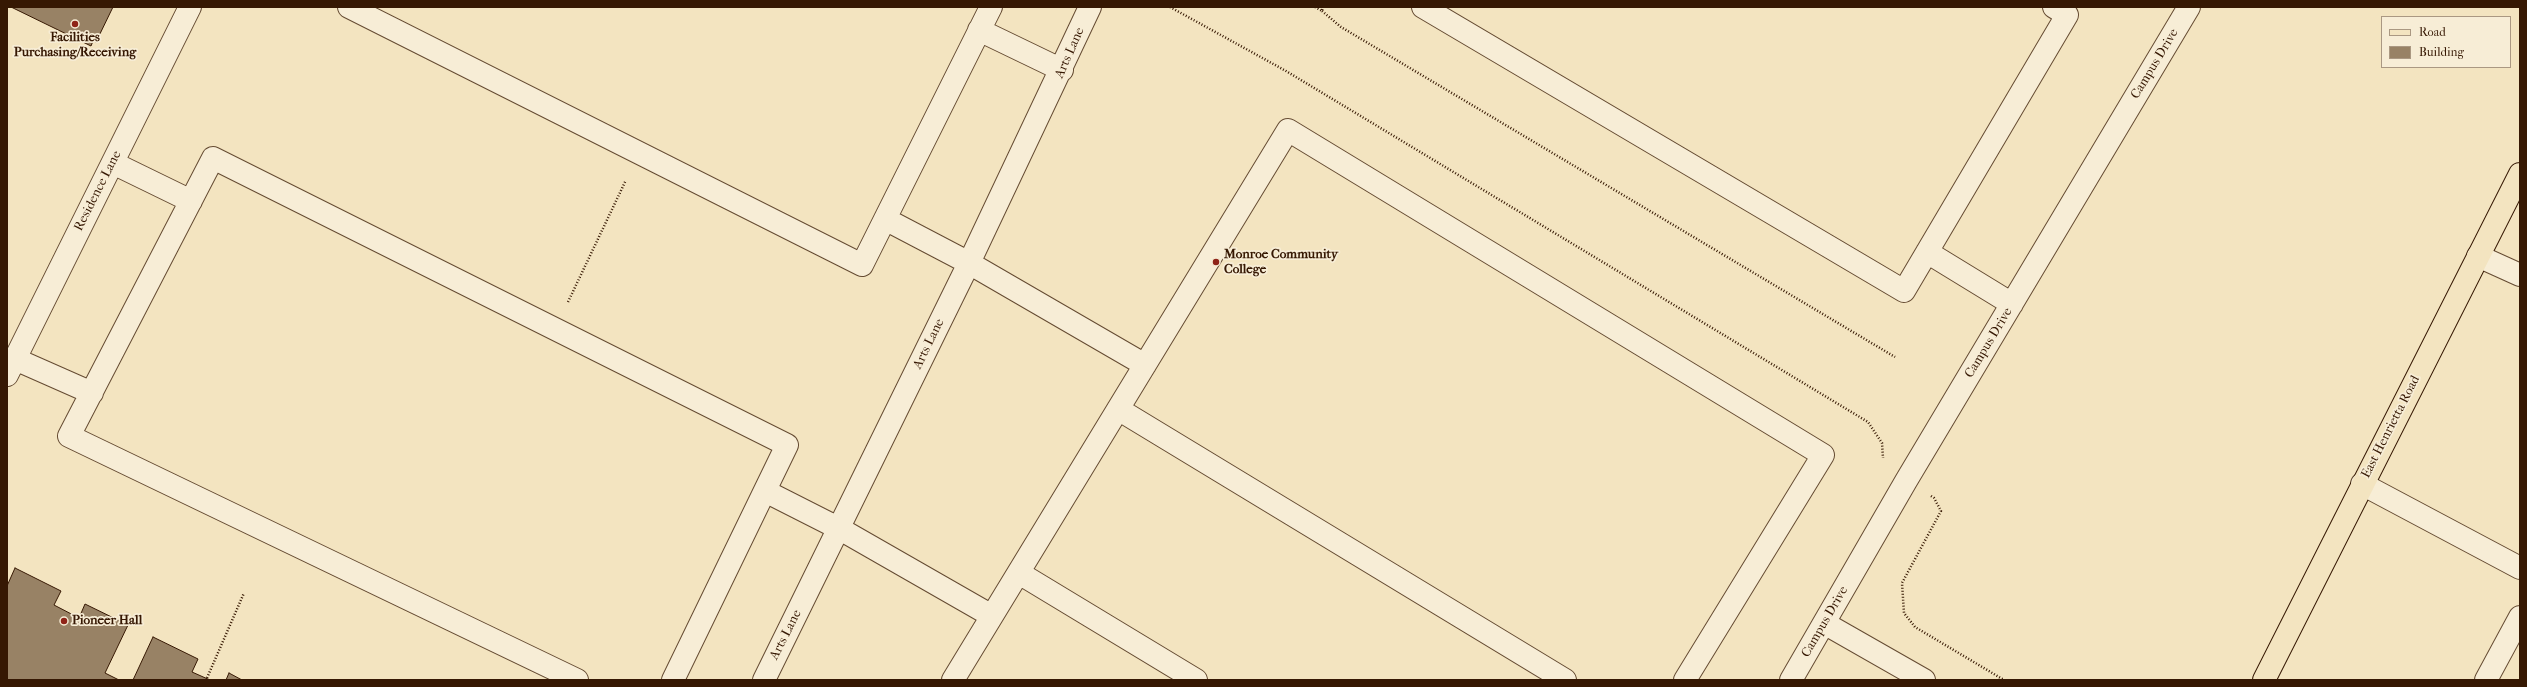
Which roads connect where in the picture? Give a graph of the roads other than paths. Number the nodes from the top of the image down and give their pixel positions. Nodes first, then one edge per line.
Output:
1 (190, 7) edge
2 (349, 7) edge
3 (991, 7) edge
4 (1090, 7) edge
5 (1423, 7) edge
6 (2054, 7) edge
7 (2189, 7) edge
8 (980, 30) junction
9 (1062, 70) junction
10 (112, 163) junction
11 (2520, 174) edge
12 (191, 201) junction
13 (885, 219) junction
14 (1927, 252) junction
15 (2478, 256) junction
16 (969, 263) junction
17 (2520, 275) edge
18 (2012, 304) junction
19 (1145, 365) junction
20 (11, 367) edge
21 (92, 393) junction
22 (1118, 409) junction
23 (2362, 484) junction
24 (765, 491) junction
25 (840, 529) junction
26 (2520, 568) edge
27 (1018, 573) junction
28 (992, 616) junction
29 (2520, 617) edge
30 (1824, 623) junction
31 (674, 679) edge
32 (577, 680) edge
33 (764, 680) edge
34 (953, 680) edge
35 (1196, 680) edge
36 (1565, 680) edge
37 (1685, 680) edge
38 (1791, 680) edge
39 (1924, 680) edge
40 (2264, 680) edge
41 (2486, 680) edge

1 - 10 street, Residence Lane
2 - 13 street
3 - 8 street
4 - 9 street, Arts Lane
5 - 14 street
6 - 14 street
7 - 18 street, Campus Drive
8 - 9 street
8 - 13 street
9 - 16 street, Arts Lane
10 - 12 street
10 - 20 street, Residence Lane
11 - 15 main road, East Henrietta Road
12 - 21 street
12 - 24 street
13 - 16 street
14 - 18 street
15 - 17 street
15 - 23 main road, East Henrietta Road
16 - 19 street
16 - 25 street, Arts Lane
18 - 30 street, Campus Drive
19 - 22 street
19 - 37 street
20 - 21 street
21 - 32 street
22 - 27 street
22 - 36 street
23 - 26 street
23 - 40 main road, East Henrietta Road
24 - 25 street
24 - 31 street
25 - 28 street
25 - 33 street, Arts Lane
27 - 28 street
27 - 35 street
28 - 34 street
29 - 41 street
30 - 38 street, Campus Drive
30 - 39 street

